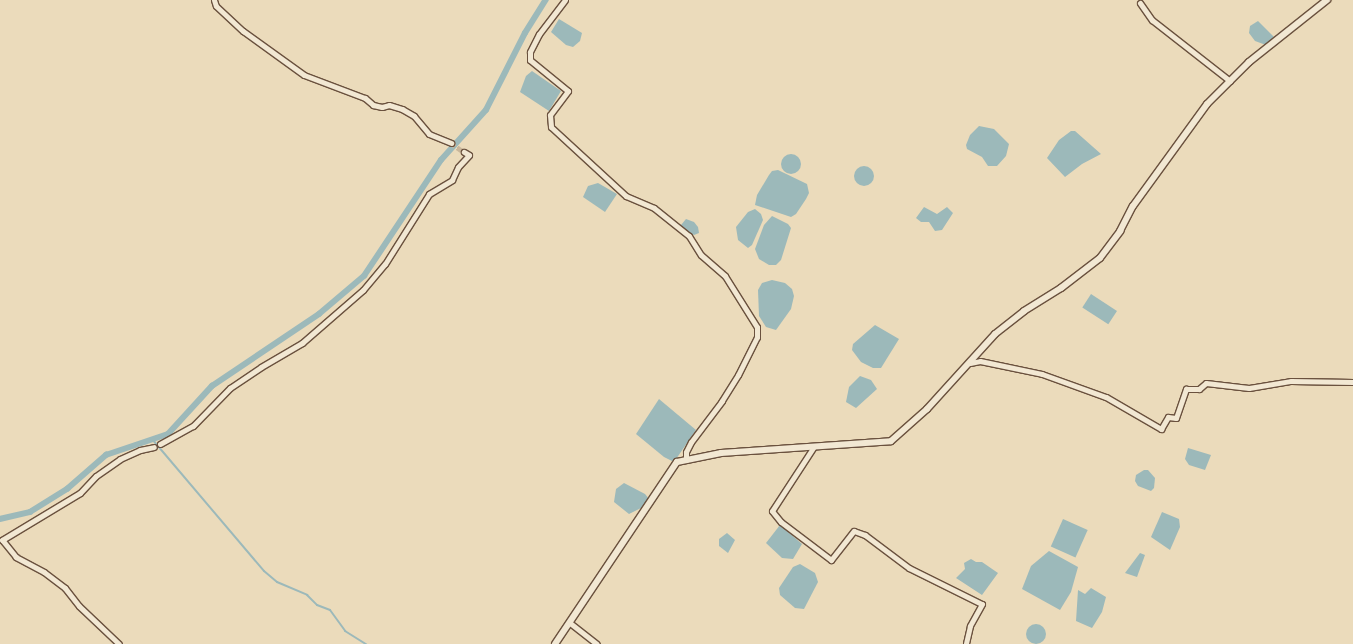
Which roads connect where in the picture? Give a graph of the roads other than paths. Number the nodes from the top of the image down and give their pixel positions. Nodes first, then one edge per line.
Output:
1 (214, 0) edge
2 (565, 0) edge
3 (1327, 0) edge
4 (1140, 3) dead end
5 (1230, 81) junction
6 (452, 143) tunnel mouth
7 (464, 152) dead end
8 (970, 363) junction
9 (1353, 382) edge
10 (813, 448) junction
11 (686, 460) junction
12 (570, 623) junction
13 (119, 644) edge
14 (555, 644) edge
15 (598, 644) edge
16 (966, 644) edge

1 - 6 street
2 - 11 street
3 - 5 street
4 - 5 street
5 - 8 street
7 - 13 street
8 - 9 street
8 - 10 street
10 - 11 street
10 - 16 street
11 - 12 street
12 - 14 street
12 - 15 street

